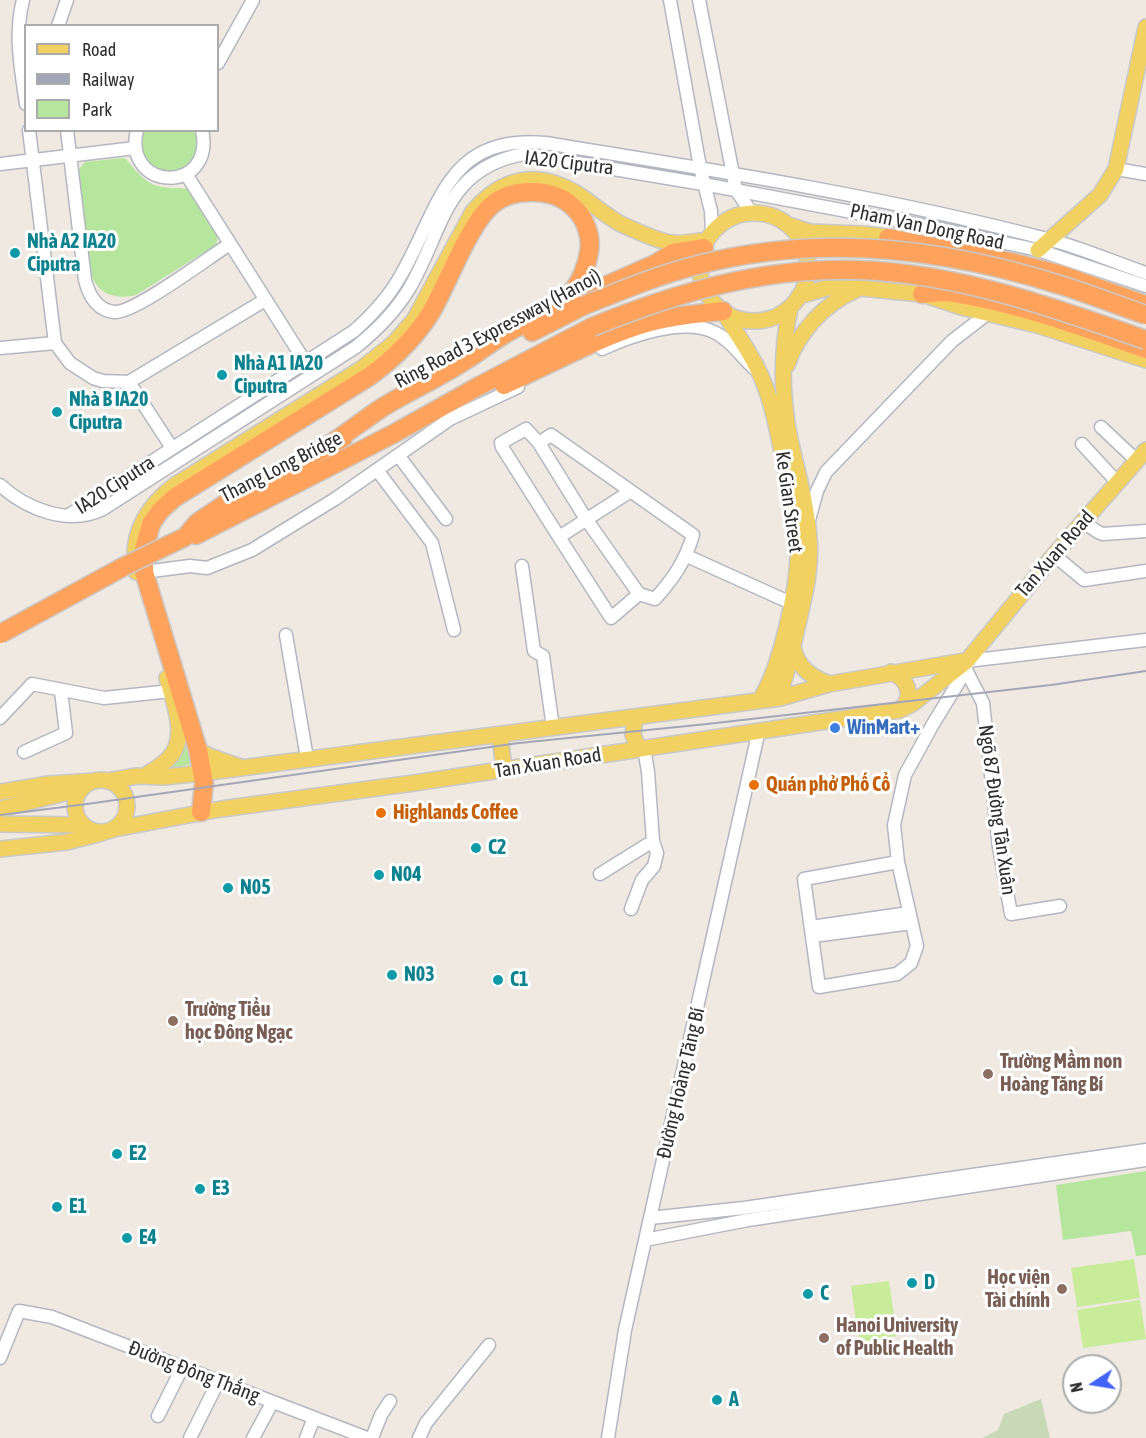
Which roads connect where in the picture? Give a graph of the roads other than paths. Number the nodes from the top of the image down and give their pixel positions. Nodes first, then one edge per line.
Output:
1 (23, 0) edge
2 (67, 0) edge
3 (253, 0) edge
4 (670, 0) edge
5 (699, 0) edge
6 (59, 24) edge
7 (1146, 27) edge
8 (219, 61) edge
9 (24, 89) edge
10 (29, 132) edge
11 (67, 132) edge
12 (137, 132) edge
13 (202, 132) edge
14 (135, 148) junction
15 (69, 155) junction
16 (33, 159) junction
17 (0, 164) edge
18 (700, 167) junction
19 (1116, 169) junction
20 (734, 172) junction
21 (186, 174) junction
22 (1146, 174) edge
23 (703, 184) junction
24 (736, 190) junction
25 (751, 212) junction
26 (789, 225) junction
27 (888, 238) junction
28 (708, 241) junction
29 (230, 244) junction
30 (1043, 245) junction
31 (1146, 273) edge
32 (1146, 286) edge
33 (860, 288) junction
34 (922, 294) junction
35 (1146, 297) edge
36 (265, 300) junction
37 (794, 302) junction
38 (1146, 304) edge
39 (723, 311) junction
40 (543, 313) junction
41 (1146, 313) edge
42 (987, 314) junction
43 (714, 332) junction
44 (1146, 339) edge
45 (55, 343) junction
46 (0, 348) edge
47 (1146, 348) edge
48 (1146, 360) edge
49 (306, 363) junction
50 (313, 374) junction
51 (760, 374) junction
52 (783, 376) junction
53 (129, 382) junction
54 (1101, 427) dead end
55 (395, 433) junction
56 (539, 443) junction
57 (332, 444) junction
58 (1082, 444) dead end
59 (172, 448) junction
60 (398, 455) junction
61 (1141, 455) edge
62 (377, 470) junction
63 (1117, 482) junction
64 (0, 485) edge
65 (631, 491) junction
66 (797, 497) junction
67 (69, 515) junction
68 (446, 519) dead end
69 (586, 519) junction
70 (808, 522) junction
71 (1083, 522) junction
72 (1146, 531) edge
73 (185, 537) junction
74 (559, 537) junction
75 (1054, 555) junction
76 (687, 556) junction
77 (522, 566) dead end
78 (144, 572) junction
79 (1146, 572) edge
80 (639, 594) junction
81 (791, 603) junction
82 (454, 630) dead end
83 (0, 634) edge
84 (286, 635) dead end
85 (1146, 640) edge
86 (793, 647) junction
87 (966, 665) junction
88 (891, 672) junction
89 (829, 684) junction
90 (61, 691) junction
91 (171, 691) junction
92 (778, 698) junction
93 (760, 700) junction
94 (900, 710) junction
95 (635, 717) junction
96 (0, 718) edge
97 (553, 728) junction
98 (759, 730) junction
99 (500, 735) junction
100 (641, 748) junction
101 (198, 750) junction
102 (24, 752) dead end
103 (307, 758) junction
104 (240, 767) junction
105 (504, 770) junction
106 (202, 773) junction
107 (144, 776) junction
108 (94, 784) junction
109 (0, 792) edge
110 (0, 809) edge
111 (201, 812) junction
112 (0, 824) edge
113 (82, 825) junction
114 (108, 831) junction
115 (653, 841) junction
116 (0, 849) edge
117 (898, 862) junction
118 (600, 874) dead end
119 (1060, 906) dead end
120 (631, 909) dead end
121 (910, 918) junction
122 (812, 931) junction
123 (1146, 1150) edge
124 (1146, 1160) edge
125 (650, 1218) junction
126 (645, 1240) junction
127 (489, 1345) dead end
128 (0, 1358) edge
129 (182, 1368) junction
130 (218, 1382) junction
131 (390, 1401) dead end
132 (272, 1403) junction
133 (158, 1416) dead end
134 (314, 1418) junction
135 (190, 1438) edge
136 (254, 1438) edge
137 (306, 1438) edge
138 (367, 1438) edge
139 (372, 1438) edge
140 (418, 1438) edge
141 (608, 1438) edge

1 - 9 street
2 - 6 street
3 - 8 street
4 - 18 street
5 - 20 street
7 - 19 main road
10 - 16 street
11 - 15 street
12 - 14 street
13 - 21 street
14 - 15 street
14 - 21 street
15 - 16 street
15 - 29 street
16 - 17 street
16 - 45 street
18 - 20 street, IA20 Ciputra
18 - 23 street
18 - 49 street, IA20 Ciputra
19 - 22 street
19 - 30 main road
20 - 24 street
20 - 30 street, Pham Van Dong Road
21 - 29 street
23 - 24 street, Pham Van Dong Road
23 - 28 street
23 - 50 street, IA20 Ciputra
24 - 25 street
24 - 30 street, Pham Van Dong Road
25 - 26 main road
25 - 28 main road
26 - 27 main road, Pham Van Dong Road
26 - 37 main road
27 - 35 main road, Pham Van Dong Road
27 - 38 highway
27 - 41 main road, Pham Van Dong Road
28 - 39 main road
28 - 40 highway
28 - 91 main road
29 - 36 street
30 - 31 street, Pham Van Dong Road
30 - 32 street, Pham Van Dong Road
33 - 34 main road
33 - 37 main road
33 - 52 main road
34 - 42 main road
34 - 47 highway
34 - 47 main road
36 - 49 street
36 - 53 street
37 - 39 main road
37 - 52 main road, Ke Gian Street
39 - 43 street
39 - 51 main road, Ke Gian Street
39 - 55 highway
40 - 57 highway
40 - 78 highway
41 - 57 highway, Ring Road 3 Expressway (Hanoi), bridge
42 - 48 main road
42 - 70 street
43 - 51 street
43 - 60 street
44 - 55 highway, Ring Road 3 Expressway (Hanoi), bridge
45 - 46 street
45 - 53 street
49 - 50 street
49 - 59 street, IA20 Ciputra
50 - 67 street, IA20 Ciputra
51 - 66 main road, Ke Gian Street
52 - 66 main road, Ke Gian Street
53 - 59 street
54 - 61 street
55 - 73 highway, Thang Long Bridge
56 - 65 street
56 - 69 street
56 - 74 street
57 - 73 highway, Thang Long Bridge
58 - 63 street
59 - 67 street, IA20 Ciputra
60 - 62 street
60 - 68 street
61 - 63 main road, Tan Xuan Road
62 - 78 street
62 - 82 street
63 - 71 main road, Tan Xuan Road
64 - 67 street
65 - 69 street
65 - 76 street
66 - 70 main road, Ke Gian Street
66 - 81 main road, Ke Gian Street
69 - 74 street
69 - 80 street
70 - 86 main road, Ke Gian Street
71 - 72 street
71 - 75 main road, Tan Xuan Road
73 - 83 highway, Thang Long Bridge, bridge
74 - 80 street
75 - 79 street
75 - 87 main road, Tan Xuan Road
76 - 80 street
76 - 81 street
77 - 97 street
78 - 101 highway
81 - 93 main road, Ke Gian Street
84 - 103 street
85 - 87 street
86 - 89 main road
86 - 92 main road, Ke Gian Street
87 - 88 main road, Tan Xuan Road
87 - 94 main road, Tan Xuan Road
87 - 117 street
87 - 119 street, Ngõ 87 Đường Tân Xuân
88 - 89 main road, Tan Xuan Road
88 - 94 main road
89 - 92 main road, Tan Xuan Road
90 - 91 street
90 - 96 street
90 - 102 street
91 - 107 main road
92 - 93 main road, Tan Xuan Road
93 - 95 main road, Tan Xuan Road
94 - 98 main road, Tan Xuan Road
95 - 97 main road, Tan Xuan Road
95 - 100 main road
97 - 99 main road, Tan Xuan Road
98 - 100 main road, Tan Xuan Road
98 - 125 street, Đường Hoàng Tăng Bí
99 - 103 main road, Tan Xuan Road
99 - 105 main road
100 - 105 main road, Tan Xuan Road
100 - 115 street
101 - 104 main road
101 - 106 highway
103 - 104 main road, Tan Xuan Road
104 - 106 main road, Tan Xuan Road
105 - 111 main road, Tan Xuan Road
106 - 107 main road, Tan Xuan Road
106 - 111 highway
107 - 108 main road, Tan Xuan Road
108 - 109 main road, Tan Xuan Road
108 - 110 main road
108 - 113 main road
108 - 114 main road
111 - 114 main road, Tan Xuan Road
112 - 113 main road
113 - 114 main road
114 - 116 main road, Tan Xuan Road
115 - 118 street
115 - 120 street
117 - 121 street
117 - 122 street
121 - 122 street
121 - 122 street
123 - 125 street
124 - 126 street
125 - 126 street, Đường Hoàng Tăng Bí
126 - 141 street, Đường Hoàng Tăng Bí
127 - 140 street
128 - 129 street, Đường Đông Thắng
129 - 130 street, Đường Đông Thắng
129 - 133 street
130 - 132 street, Đường Đông Thắng
130 - 135 street
131 - 139 street
132 - 134 street, Đường Đông Thắng
132 - 136 street
134 - 137 street
134 - 138 street, Đường Đông Thắng

